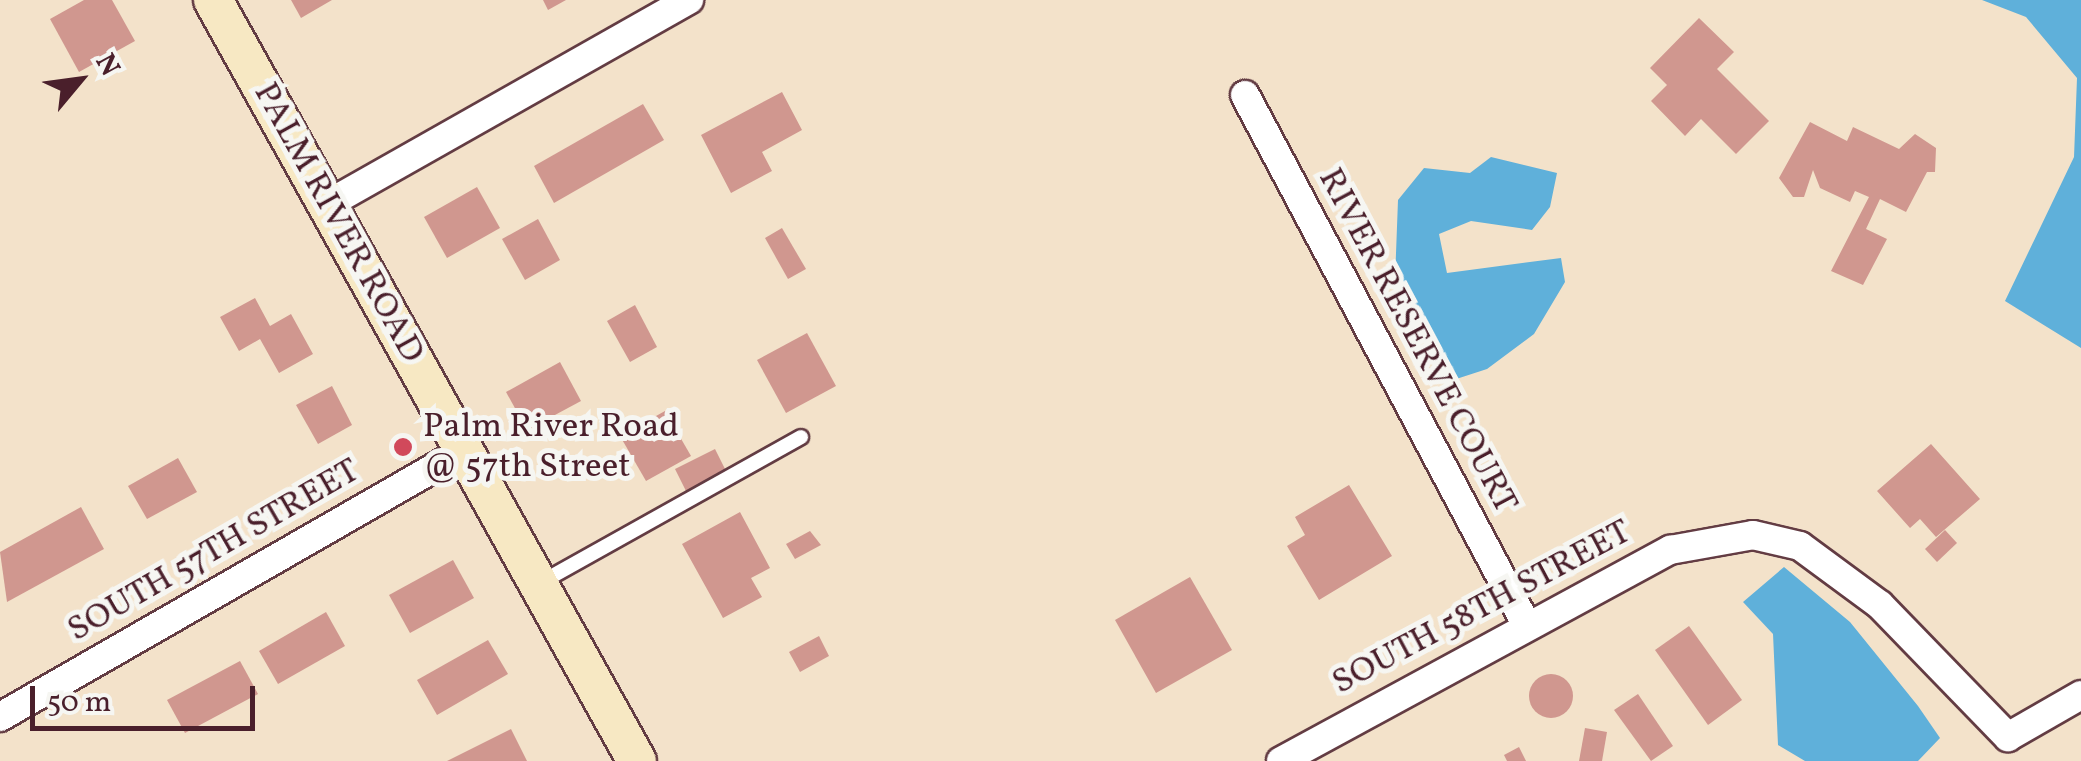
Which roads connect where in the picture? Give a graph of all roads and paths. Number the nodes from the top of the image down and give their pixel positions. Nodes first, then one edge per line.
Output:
1 (212, 0) edge
2 (689, 0) edge
3 (1245, 94) dead end
4 (328, 204) junction
5 (801, 437) dead end
6 (465, 450) junction
7 (539, 584) junction
8 (1526, 622) junction
9 (2081, 694) edge
10 (0, 717) edge
11 (2010, 749) edge
12 (637, 761) edge
13 (1281, 761) edge

1 - 4 street, PALM RIVER ROAD
2 - 4 street
3 - 8 street, RIVER RESERVE COURT
4 - 6 street, PALM RIVER ROAD
5 - 7 lane
6 - 7 street, PALM RIVER ROAD
6 - 10 street, SOUTH 57TH STREET
7 - 12 street, PALM RIVER ROAD
8 - 11 street, SOUTH 58TH STREET
8 - 13 street, SOUTH 58TH STREET
9 - 11 street

